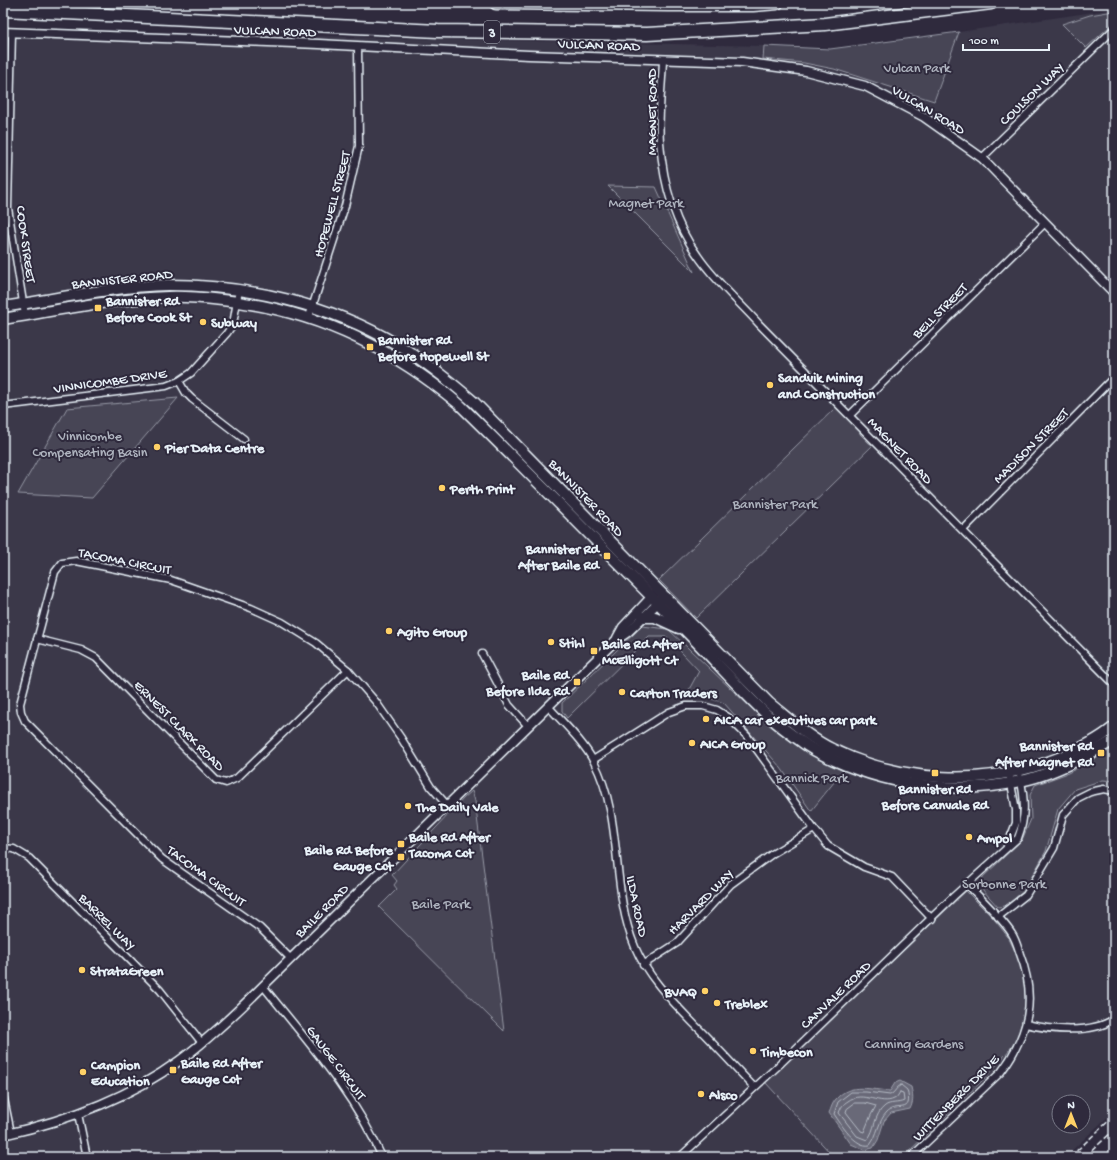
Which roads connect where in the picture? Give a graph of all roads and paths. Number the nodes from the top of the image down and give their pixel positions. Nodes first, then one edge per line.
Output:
1 (496, 3) edge
2 (777, 3) edge
3 (990, 3) edge
4 (3, 10) edge
5 (1114, 29) edge
6 (3, 32) edge
7 (12, 32) junction
8 (358, 47) junction
9 (663, 60) junction
10 (982, 158) junction
11 (1045, 223) junction
12 (238, 290) junction
13 (1114, 293) edge
14 (237, 301) junction
15 (24, 304) junction
16 (3, 307) edge
17 (313, 307) junction
18 (25, 315) junction
19 (309, 318) junction
20 (3, 319) edge
21 (1114, 377) edge
22 (179, 381) junction
23 (3, 406) edge
24 (850, 415) junction
25 (244, 439) dead end
26 (963, 530) junction
27 (657, 597) junction
28 (643, 617) junction
29 (685, 630) junction
30 (37, 639) junction
31 (615, 640) junction
32 (482, 654) dead end
33 (348, 670) junction
34 (1114, 684) edge
35 (548, 706) junction
36 (528, 726) junction
37 (1114, 727) edge
38 (1114, 740) edge
39 (593, 760) junction
40 (1015, 777) junction
41 (1114, 791) edge
42 (446, 805) junction
43 (814, 829) junction
44 (3, 848) edge
45 (1007, 848) junction
46 (967, 884) junction
47 (998, 917) junction
48 (932, 918) junction
49 (290, 958) junction
50 (643, 965) junction
51 (263, 986) junction
52 (1114, 1019) edge
53 (1026, 1024) junction
54 (202, 1043) junction
55 (754, 1087) junction
56 (3, 1094) edge
57 (78, 1114) junction
58 (7, 1134) edge
59 (88, 1157) edge
60 (382, 1157) edge
61 (680, 1157) edge
62 (912, 1157) edge

1 - 2 highway, 3
3 - 4 highway, 3
5 - 10 street, COULSON WAY
6 - 7 street, VULCAN ROAD
7 - 8 street, VULCAN ROAD
7 - 15 street, COOK STREET
8 - 9 street, VULCAN ROAD
8 - 17 street, HOPEWELL STREET
9 - 10 street, VULCAN ROAD
9 - 24 street, MAGNET ROAD
10 - 11 street, VULCAN ROAD
11 - 13 street, VULCAN ROAD
11 - 24 street, BELL STREET
12 - 14 street, VINNICOMBE DRIVE
12 - 15 main road, BANNISTER ROAD
12 - 17 main road, BANNISTER ROAD
14 - 18 main road, BANNISTER ROAD
14 - 19 main road, BANNISTER ROAD
14 - 22 street, VINNICOMBE DRIVE
15 - 16 main road, BANNISTER ROAD
15 - 18 street, COOK STREET
17 - 19 street, HOPEWELL STREET
17 - 27 main road, BANNISTER ROAD
18 - 20 main road, BANNISTER ROAD
19 - 27 main road, BANNISTER ROAD
21 - 26 street, MADISON STREET
22 - 23 street, VINNICOMBE DRIVE
22 - 25 street
24 - 26 street, MAGNET ROAD
26 - 34 street, MAGNET ROAD
27 - 28 street, BAILE ROAD
27 - 29 main road, BANNISTER ROAD
27 - 31 street, BAILE ROAD
27 - 40 main road, BANNISTER ROAD
28 - 29 main road
28 - 31 street, BAILE ROAD
29 - 40 main road, BANNISTER ROAD
30 - 33 street, TACOMA CIRCUIT
30 - 33 street, ERNEST CLARK ROAD
30 - 49 street, TACOMA CIRCUIT
31 - 35 street, BAILE ROAD
32 - 36 street
33 - 42 street, TACOMA CIRCUIT
35 - 36 street, BAILE ROAD
35 - 39 street, ILDA ROAD
36 - 42 street, BAILE ROAD
37 - 40 main road, BANNISTER ROAD
38 - 40 main road, BANNISTER ROAD
39 - 43 street
39 - 50 street, ILDA ROAD
40 - 45 street, CANVALE ROAD
40 - 45 street, CANVALE ROAD
41 - 47 street
42 - 49 street, BAILE ROAD
43 - 48 street
43 - 50 street, HARVARD WAY
44 - 54 street, BARREL WAY
45 - 46 street, CANVALE ROAD
46 - 47 street, WITTENBERG DRIVE
46 - 48 street, CANVALE ROAD
47 - 53 street, WITTENBERG DRIVE
48 - 55 street, CANVALE ROAD
49 - 51 street, BAILE ROAD
50 - 55 street, ILDA ROAD
51 - 54 street, BAILE ROAD
51 - 60 street, GAUGE CIRCUIT
52 - 53 street
53 - 62 street, WITTENBERG DRIVE
54 - 57 street, BAILE ROAD
55 - 61 street, CANVALE ROAD
56 - 58 street
57 - 58 street, BAILE ROAD
57 - 59 street

